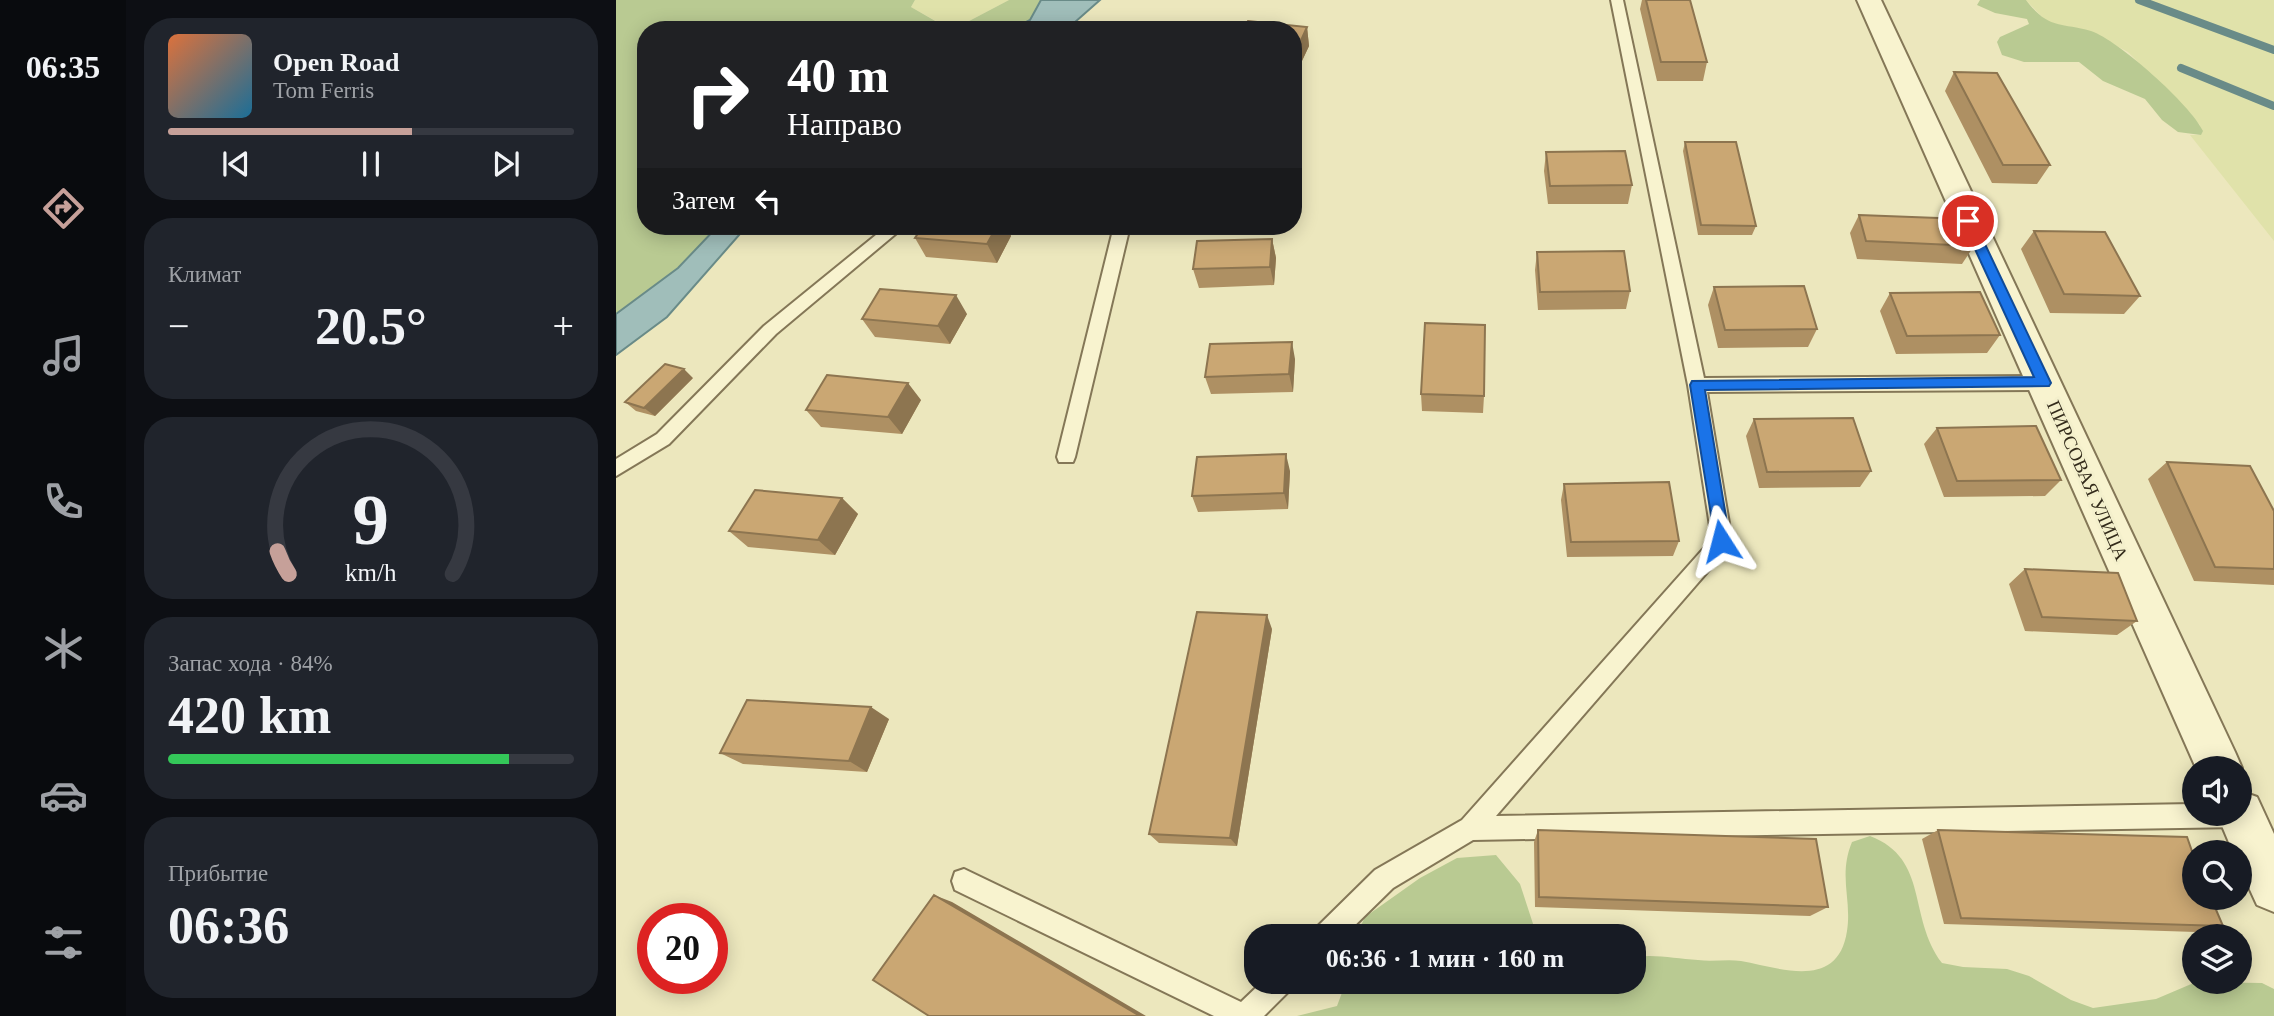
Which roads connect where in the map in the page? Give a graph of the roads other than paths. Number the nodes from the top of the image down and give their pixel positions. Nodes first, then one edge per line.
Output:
1 (1617, 0) edge
2 (1869, 0) edge
3 (886, 235) edge
4 (1120, 235) edge
5 (2043, 383) junction
6 (1697, 385) junction
7 (1066, 457) dead end
8 (616, 468) edge
9 (2214, 756) edge
10 (2182, 816) edge
11 (2245, 826) edge
12 (1470, 828) junction
13 (964, 881) dead end
14 (2274, 888) edge
15 (1338, 924) edge
16 (1267, 994) edge
17 (1243, 1016) edge

1 - 6 lane
2 - 5 street, ПИРСОВАЯ УЛИЦА
3 - 8 lane
4 - 7 lane
5 - 6 lane
5 - 9 street, ПИРСОВАЯ УЛИЦА
6 - 12 lane
10 - 12 lane
11 - 14 street
12 - 15 lane
13 - 17 lane
16 - 17 lane

